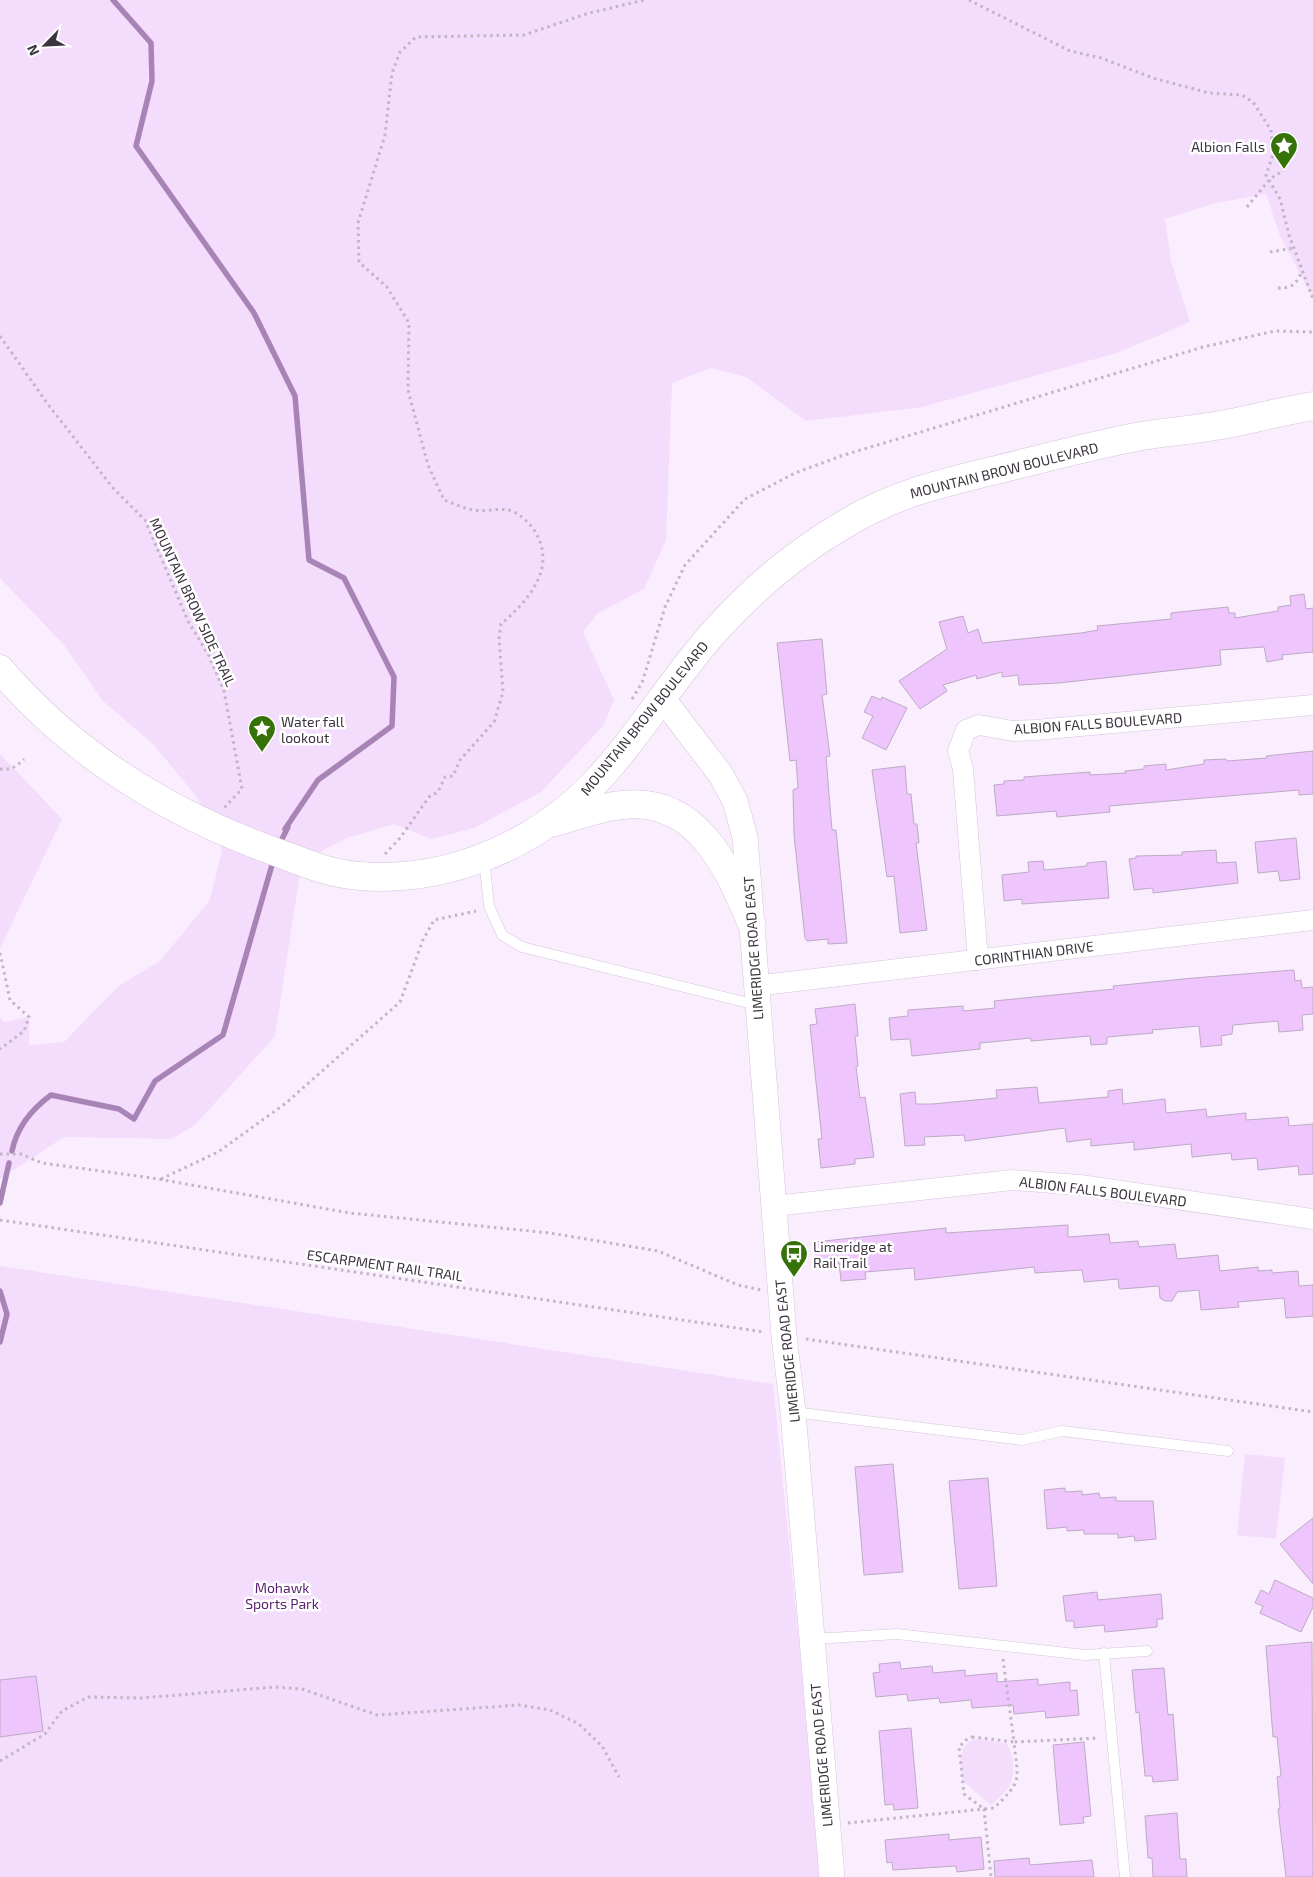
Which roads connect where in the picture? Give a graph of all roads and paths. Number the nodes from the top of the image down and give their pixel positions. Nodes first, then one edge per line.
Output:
1 (644, 0) edge
2 (969, 0) edge
3 (1284, 170) dead end
4 (1270, 179) junction
5 (1248, 207) dead end
6 (1294, 248) junction
7 (1270, 252) dead end
8 (1302, 271) junction
9 (1278, 288) dead end
10 (1313, 299) edge
11 (0, 336) edge
12 (1313, 406) edge
13 (0, 669) edge
14 (663, 699) junction
15 (1313, 705) edge
16 (24, 759) dead end
17 (0, 769) edge
18 (216, 821) junction
19 (546, 824) junction
20 (381, 858) dead end
21 (484, 858) junction
22 (489, 906) junction
23 (1313, 920) edge
24 (751, 922) junction
25 (0, 952) edge
26 (978, 960) junction
27 (756, 996) junction
28 (0, 1048) edge
29 (0, 1154) edge
30 (161, 1179) junction
31 (774, 1206) junction
32 (1313, 1218) edge
33 (0, 1220) edge
34 (766, 1292) dead end
35 (767, 1332) dead end
36 (798, 1338) dead end
37 (794, 1412) junction
38 (1313, 1412) edge
39 (1228, 1451) dead end
40 (812, 1639) junction
41 (1001, 1646) junction
42 (1147, 1651) dead end
43 (1104, 1652) junction
44 (1112, 1738) junction
45 (1014, 1742) junction
46 (0, 1761) edge
47 (619, 1777) dead end
48 (984, 1809) junction
49 (827, 1825) junction
50 (832, 1877) edge
51 (991, 1877) edge
52 (1125, 1877) edge

1 - 20 path
2 - 4 path
3 - 4 path
4 - 5 path
4 - 6 path
6 - 7 path
6 - 8 path
8 - 9 path
8 - 10 path
11 - 18 path, MOUNTAIN BROW SIDE TRAIL
12 - 14 main road, MOUNTAIN BROW BOULEVARD
13 - 18 main road, MOUNTAIN BROW BOULEVARD
14 - 19 main road, MOUNTAIN BROW BOULEVARD
14 - 24 street, LIMERIDGE ROAD EAST
15 - 26 street, ALBION FALLS BOULEVARD
16 - 17 path
18 - 21 main road, MOUNTAIN BROW BOULEVARD
19 - 21 main road, MOUNTAIN BROW BOULEVARD
19 - 24 main road
21 - 22 lane
22 - 27 lane
22 - 30 path
23 - 26 street, CORINTHIAN DRIVE
24 - 27 street, LIMERIDGE ROAD EAST
25 - 28 path
26 - 27 street, CORINTHIAN DRIVE
27 - 31 street, LIMERIDGE ROAD EAST
29 - 30 path
30 - 34 path
31 - 32 street, ALBION FALLS BOULEVARD
31 - 37 street, LIMERIDGE ROAD EAST
33 - 35 path, ESCARPMENT RAIL TRAIL
36 - 38 path
37 - 39 lane
37 - 40 street, LIMERIDGE ROAD EAST
40 - 41 lane
40 - 49 street, LIMERIDGE ROAD EAST
41 - 43 lane
41 - 45 path
42 - 43 lane
43 - 44 lane
44 - 45 path
44 - 52 lane
45 - 48 path
45 - 48 path
46 - 47 path
48 - 49 path
48 - 51 path
49 - 50 street, LIMERIDGE ROAD EAST

